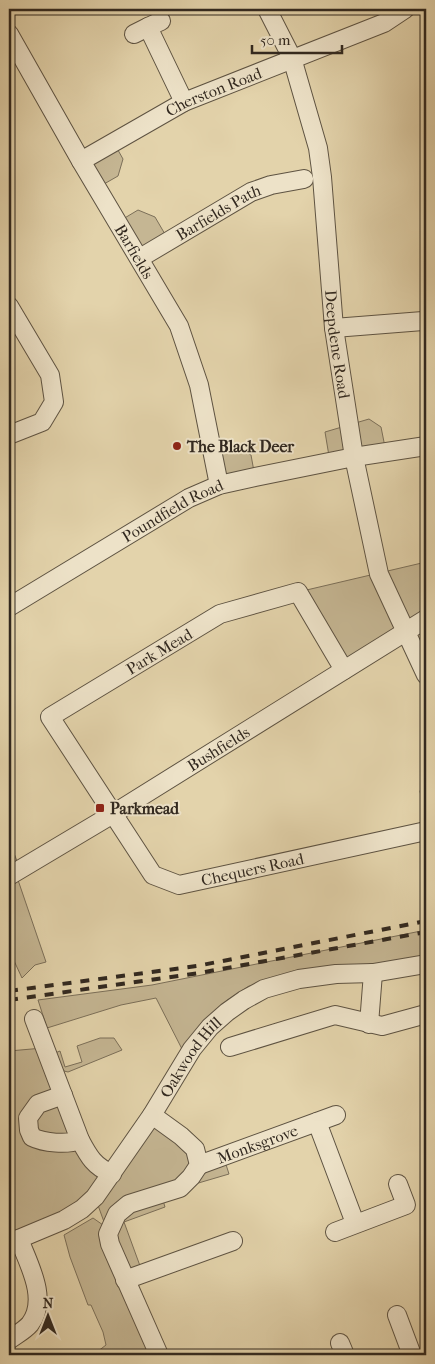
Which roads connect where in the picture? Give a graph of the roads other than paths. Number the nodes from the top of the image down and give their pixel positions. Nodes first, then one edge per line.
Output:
1 (267, 9) edge
2 (405, 9) edge
3 (148, 27) dead end
4 (9, 34) edge
5 (292, 58) junction
6 (184, 102) junction
7 (82, 161) junction
8 (304, 179) dead end
9 (140, 258) junction
10 (9, 306) edge
11 (426, 319) edge
12 (334, 328) junction
13 (9, 435) edge
14 (426, 446) edge
15 (354, 457) junction
16 (219, 485) junction
17 (9, 607) edge
18 (426, 619) edge
19 (405, 632) junction
20 (344, 670) junction
21 (426, 675) edge
22 (113, 814) junction
23 (426, 831) edge
24 (9, 876) edge
25 (426, 964) edge
26 (373, 973) junction
27 (426, 1014) edge
28 (34, 1019) dead end
29 (370, 1024) junction
30 (230, 1047) dead end
31 (63, 1095) junction
32 (152, 1115) junction
33 (336, 1115) dead end
34 (317, 1122) junction
35 (80, 1140) junction
36 (199, 1164) junction
37 (112, 1174) junction
38 (398, 1184) dead end
39 (356, 1223) junction
40 (334, 1232) dead end
41 (14, 1241) edge
42 (233, 1241) dead end
43 (126, 1280) junction
44 (397, 1316) dead end
45 (9, 1340) edge
46 (159, 1355) edge
47 (412, 1355) edge

1 - 5 street, Deepdene Road
2 - 5 street, Cherston Road
3 - 6 street
4 - 7 street, Barfields
5 - 6 street, Cherston Road
5 - 12 street, Deepdene Road
6 - 7 street, Cherston Road
7 - 9 street, Barfields
8 - 9 street, Barfields Path
9 - 16 street, Barfields
10 - 13 street
11 - 12 street
12 - 15 street, Deepdene Road
14 - 15 street, Poundfield Road
15 - 16 street, Poundfield Road
15 - 19 street, Deepdene Road
16 - 17 street, Poundfield Road
18 - 19 street, Bushfields
19 - 20 street, Bushfields
19 - 21 street, Deepdene Road
20 - 22 street, Bushfields
20 - 22 street, Park Mead
22 - 23 street, Chequers Road
22 - 24 street, Bushfields
25 - 26 street, Oakwood Hill
26 - 29 street
26 - 32 street, Oakwood Hill
27 - 29 street
28 - 31 street
29 - 30 street
31 - 35 street
31 - 35 street
32 - 36 street
32 - 37 street, Oakwood Hill
33 - 34 street, Monksgrove
34 - 36 street, Monksgrove
34 - 39 street, Monksgrove
35 - 37 street
36 - 43 street
37 - 41 street, Oakwood Hill
38 - 39 street
39 - 40 street
41 - 45 street
42 - 43 street
43 - 46 street
44 - 47 street

